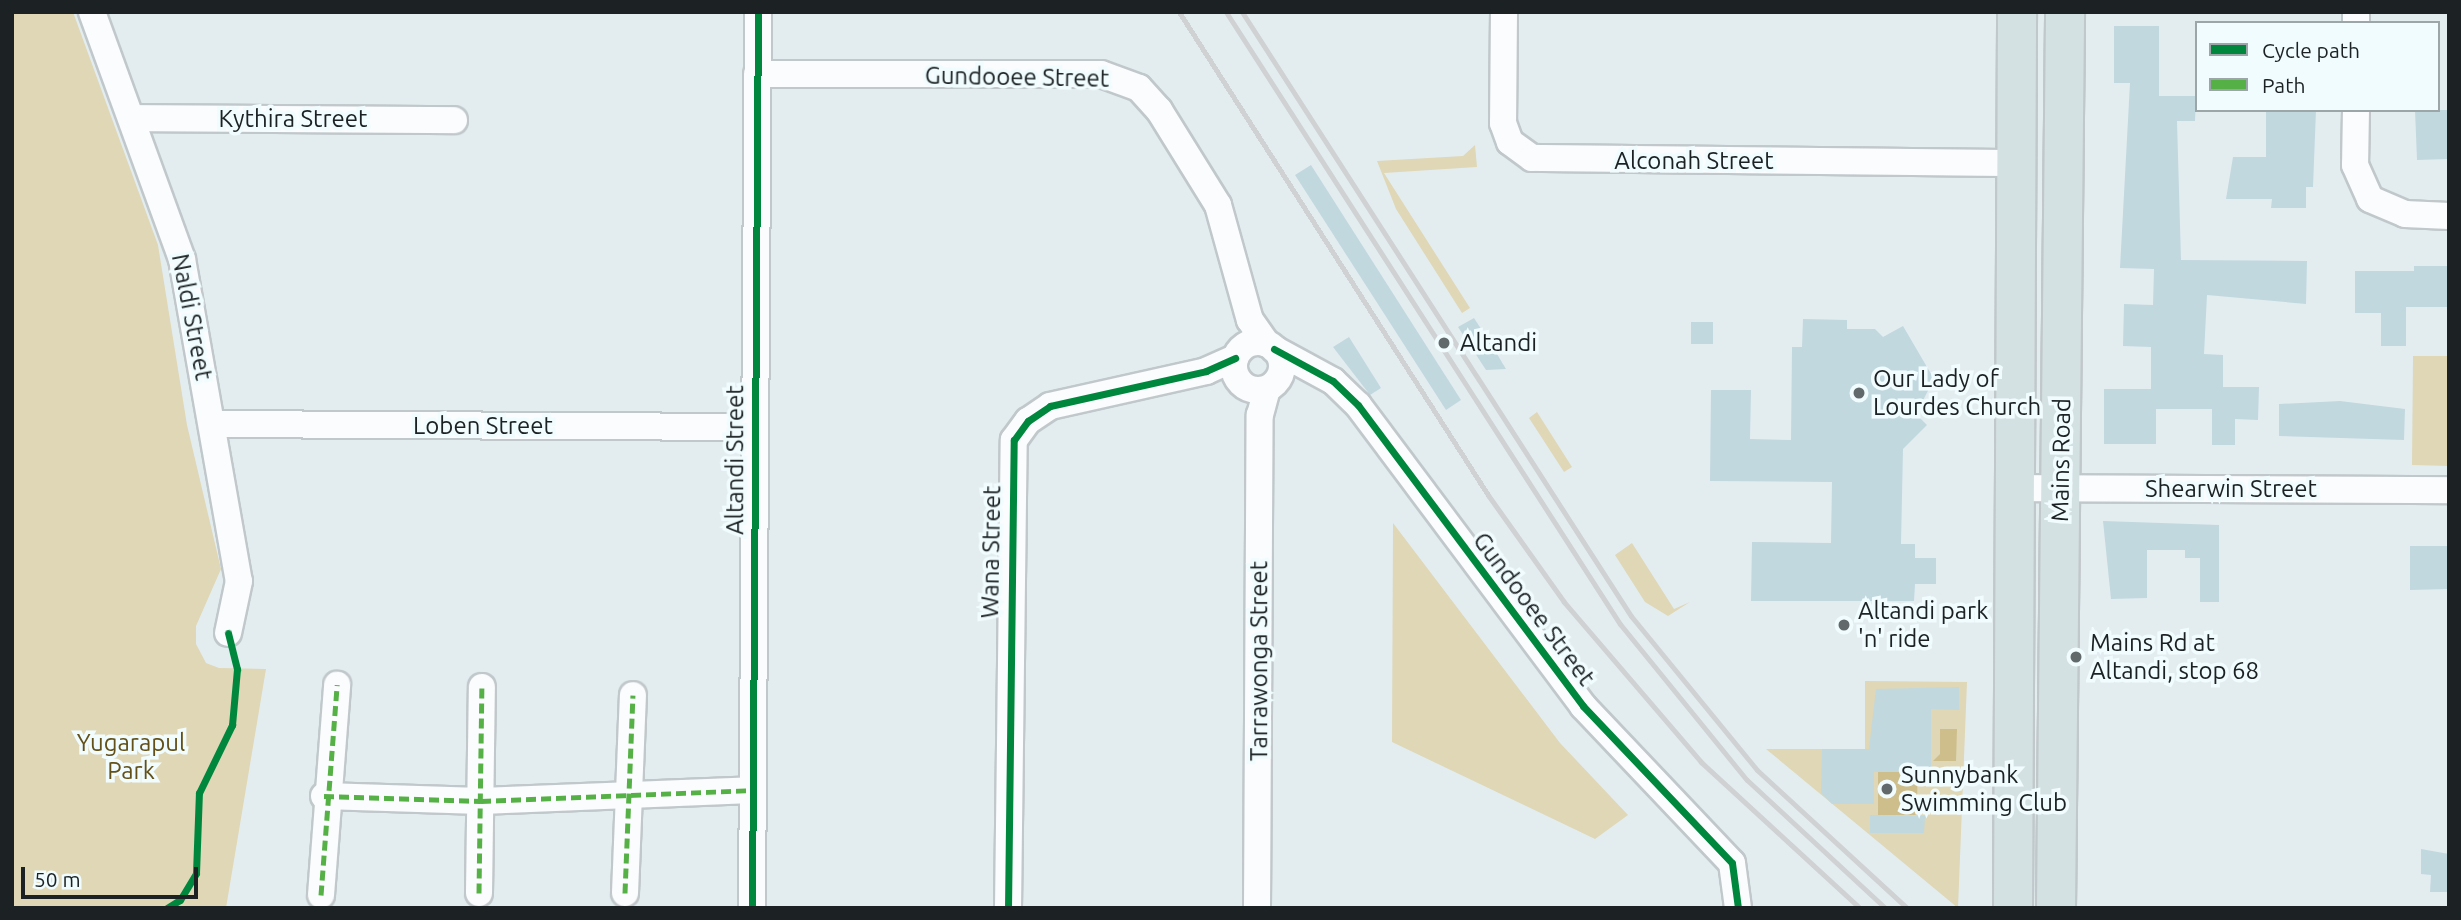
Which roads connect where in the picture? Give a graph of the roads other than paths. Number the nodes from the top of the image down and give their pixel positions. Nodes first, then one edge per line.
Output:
1 (92, 12) edge
2 (758, 12) edge
3 (1504, 12) edge
4 (2017, 12) edge
5 (2064, 12) edge
6 (757, 74) junction
7 (2356, 112) edge
8 (132, 118) junction
9 (454, 120) dead end
10 (2015, 163) junction
11 (2449, 216) edge
12 (1250, 320) junction
13 (1270, 347) junction
14 (1258, 372) junction
15 (212, 424) junction
16 (755, 427) junction
17 (2013, 488) junction
18 (2061, 488) junction
19 (2449, 491) edge
20 (228, 633) dead end
21 (337, 685) dead end
22 (482, 687) dead end
23 (634, 695) dead end
24 (629, 790) junction
25 (752, 790) junction
26 (324, 796) junction
27 (481, 801) junction
28 (478, 893) dead end
29 (625, 893) dead end
30 (321, 895) dead end
31 (752, 908) edge
32 (1007, 908) edge
33 (1257, 908) edge
34 (1738, 908) edge
35 (2013, 908) edge
36 (2056, 908) edge

1 - 8 street, Naldi Street
2 - 6 street, Altandi Street
3 - 10 street, Alconah Street
4 - 10 main road, Mains Road
5 - 18 main road, Mains Road
6 - 12 street, Gundooee Street
6 - 16 street, Altandi Street
7 - 11 street
8 - 9 street, Kythira Street
8 - 15 street, Naldi Street
10 - 17 main road, Mains Road
12 - 13 street, Gundooee Street
12 - 14 street
13 - 14 street, Gundooee Street
13 - 14 street
14 - 32 street, Wana Street
14 - 33 street, Tarrawonga Street
14 - 34 street, Gundooee Street
15 - 16 street, Loben Street
15 - 20 street, Naldi Street
16 - 25 street, Altandi Street
17 - 18 street, Shearwin Street
17 - 35 main road, Mains Road
18 - 19 street, Shearwin Street
18 - 36 main road, Mains Road
21 - 26 street
22 - 27 street
23 - 24 street
24 - 25 street
24 - 27 street
24 - 29 street
25 - 31 street, Altandi Street
26 - 27 street
26 - 30 street
27 - 28 street

